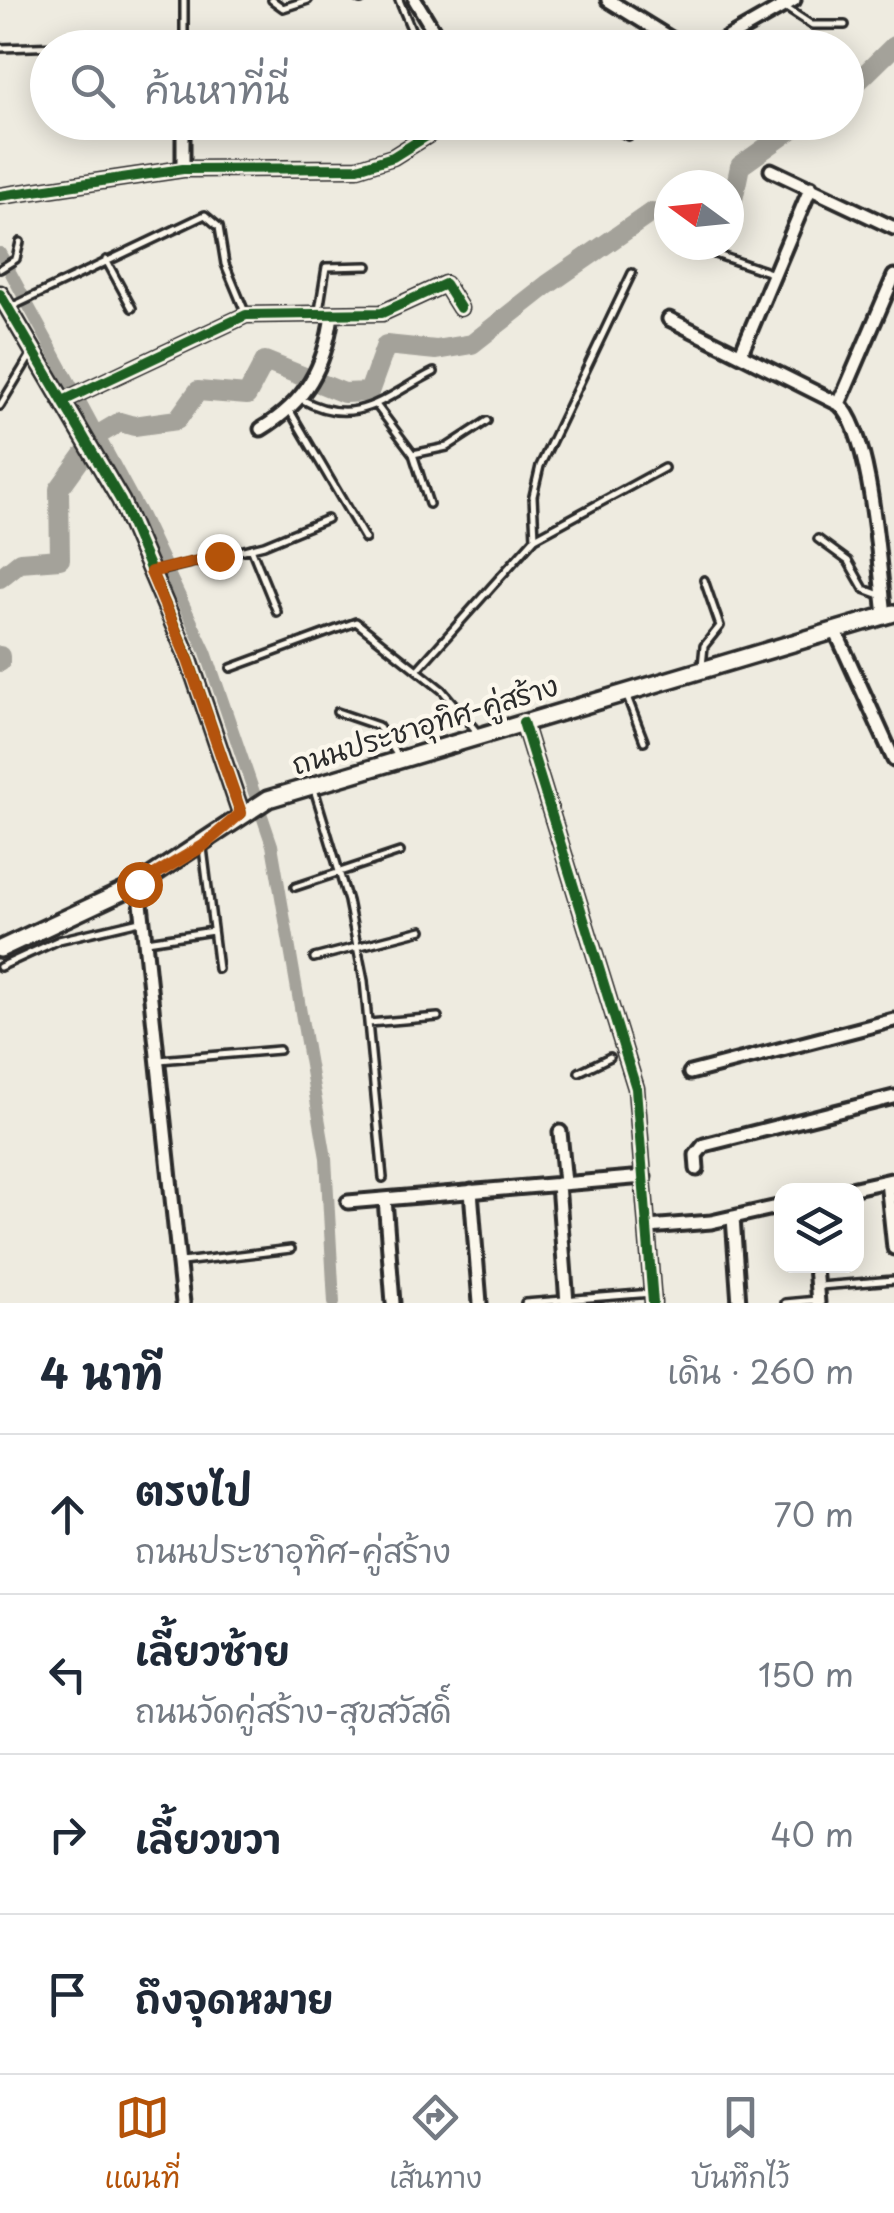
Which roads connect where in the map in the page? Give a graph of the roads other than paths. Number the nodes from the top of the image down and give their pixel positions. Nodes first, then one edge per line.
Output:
1 (184, 0) edge
2 (272, 0) edge
3 (308, 0) edge
4 (399, 0) edge
5 (608, 0) edge
6 (418, 1) edge
7 (789, 3) edge
8 (846, 25) dead end
9 (184, 30) edge
10 (413, 30) edge
11 (434, 30) edge
12 (657, 30) edge
13 (742, 30) edge
14 (30, 47) edge
15 (0, 48) edge
16 (183, 140) edge
17 (417, 140) edge
18 (183, 170) junction
19 (770, 170) dead end
20 (810, 187) junction
21 (0, 196) edge
22 (894, 228) edge
23 (20, 242) dead end
24 (106, 260) junction
25 (731, 260) edge
26 (368, 266) dead end
27 (4, 267) edge
28 (632, 273) dead end
29 (774, 274) junction
30 (894, 276) edge
31 (0, 294) edge
32 (132, 308) dead end
33 (460, 308) dead end
34 (9, 312) edge
35 (326, 314) junction
36 (246, 315) junction
37 (669, 319) dead end
38 (32, 353) junction
39 (740, 354) junction
40 (434, 372) dead end
41 (301, 399) junction
42 (65, 400) junction
43 (839, 404) junction
44 (0, 406) edge
45 (376, 406) junction
46 (290, 412) junction
47 (487, 421) dead end
48 (262, 429) dead end
49 (413, 454) junction
50 (664, 468) dead end
51 (429, 504) dead end
52 (327, 518) dead end
53 (535, 538) junction
54 (818, 538) dead end
55 (365, 539) dead end
56 (251, 548) junction
57 (156, 571) junction
58 (704, 580) dead end
59 (883, 596) junction
60 (277, 612) dead end
61 (890, 614) edge
62 (836, 630) junction
63 (231, 668) dead end
64 (702, 668) junction
65 (418, 669) junction
66 (625, 691) junction
67 (338, 712) dead end
68 (522, 722) junction
69 (479, 734) junction
70 (644, 741) dead end
71 (400, 758) junction
72 (894, 760) edge
73 (313, 786) junction
74 (254, 806) junction
75 (203, 846) junction
76 (400, 852) dead end
77 (338, 872) junction
78 (139, 884) junction
79 (295, 887) dead end
80 (145, 920) junction
81 (422, 930) dead end
82 (213, 932) junction
83 (147, 942) junction
84 (357, 946) junction
85 (0, 949) edge
86 (314, 958) dead end
87 (0, 968) edge
88 (218, 969) dead end
89 (438, 1017) dead end
90 (894, 1020) edge
91 (369, 1023) junction
92 (279, 1050) dead end
93 (617, 1054) junction
94 (159, 1060) junction
95 (579, 1072) dead end
96 (690, 1073) dead end
97 (894, 1097) edge
98 (560, 1132) dead end
99 (698, 1169) dead end
100 (644, 1177) junction
101 (383, 1178) dead end
102 (890, 1180) edge
103 (561, 1183) junction
104 (864, 1186) edge
105 (471, 1191) junction
106 (385, 1199) junction
107 (348, 1202) dead end
108 (774, 1208) edge
109 (732, 1217) junction
110 (648, 1227) junction
111 (291, 1248) dead end
112 (894, 1248) edge
113 (179, 1263) junction
114 (894, 1280) edge
115 (818, 1297) edge
116 (652, 1298) edge
117 (567, 1301) edge
118 (183, 1303) edge
119 (393, 1303) edge
120 (480, 1303) edge
121 (525, 1303) edge
122 (739, 1303) edge
123 (785, 1303) edge

1 - 9 lane
2 - 3 lane
4 - 10 lane
5 - 12 street
6 - 11 street
7 - 8 lane
7 - 13 street
14 - 15 lane
16 - 18 street
17 - 18 street
18 - 21 street
19 - 20 street
20 - 22 street
20 - 29 street
23 - 27 lane
24 - 32 lane
24 - 34 lane
24 - 36 lane
25 - 29 lane
26 - 35 lane
28 - 53 lane
29 - 39 street
30 - 43 street
31 - 34 street
33 - 35 street
34 - 38 street
35 - 36 street
35 - 41 street
36 - 42 street
37 - 39 street
38 - 42 street
38 - 44 lane
39 - 43 street
40 - 45 lane
41 - 45 lane
41 - 46 street
42 - 57 street
43 - 59 street
45 - 49 lane
46 - 48 street
46 - 55 lane
47 - 49 lane
49 - 51 lane
50 - 53 lane
52 - 56 lane
53 - 65 lane
54 - 59 lane
56 - 57 lane
56 - 60 lane
57 - 74 street
58 - 64 lane
59 - 61 street
61 - 62 main road, ถนนประชาอุทิศ-คู่สร้าง
62 - 64 main road, ถนนประชาอุทิศ-คู่สร้าง
62 - 72 street
63 - 65 lane
64 - 66 main road, ถนนประชาอุทิศ-คู่สร้าง
65 - 69 lane
66 - 68 main road, ถนนประชาอุทิศ-คู่สร้าง
66 - 70 lane
67 - 71 lane
68 - 69 main road, ถนนประชาอุทิศ-คู่สร้าง
68 - 93 street
69 - 71 main road, ถนนประชาอุทิศ-คู่สร้าง
71 - 73 main road, ถนนประชาอุทิศ-คู่สร้าง
73 - 74 main road, ถนนประชาอุทิศ-คู่สร้าง
73 - 77 lane
74 - 75 main road, ถนนประชาอุทิศ-คู่สร้าง
75 - 78 main road, ถนนประชาอุทิศ-คู่สร้าง
75 - 82 lane
76 - 77 lane
77 - 79 lane
77 - 84 lane
78 - 80 street
78 - 85 main road, ถนนประชาอุทิศ-คู่สร้าง
80 - 83 street
80 - 87 lane
81 - 84 lane
82 - 83 lane
82 - 88 lane
83 - 94 street
84 - 86 lane
84 - 91 lane
89 - 91 lane
90 - 96 street
91 - 101 lane
92 - 94 lane
93 - 95 lane
93 - 100 street
94 - 113 street
97 - 99 street
98 - 103 street
100 - 103 street
100 - 110 street
102 - 104 street
102 - 112 street
103 - 105 street
103 - 117 street
105 - 106 street
105 - 120 street
106 - 107 street
106 - 119 street
108 - 109 street
109 - 110 street
109 - 122 street
110 - 116 street
111 - 113 lane
113 - 118 street
114 - 115 lane
115 - 123 lane
116 - 117 lane
117 - 121 lane

